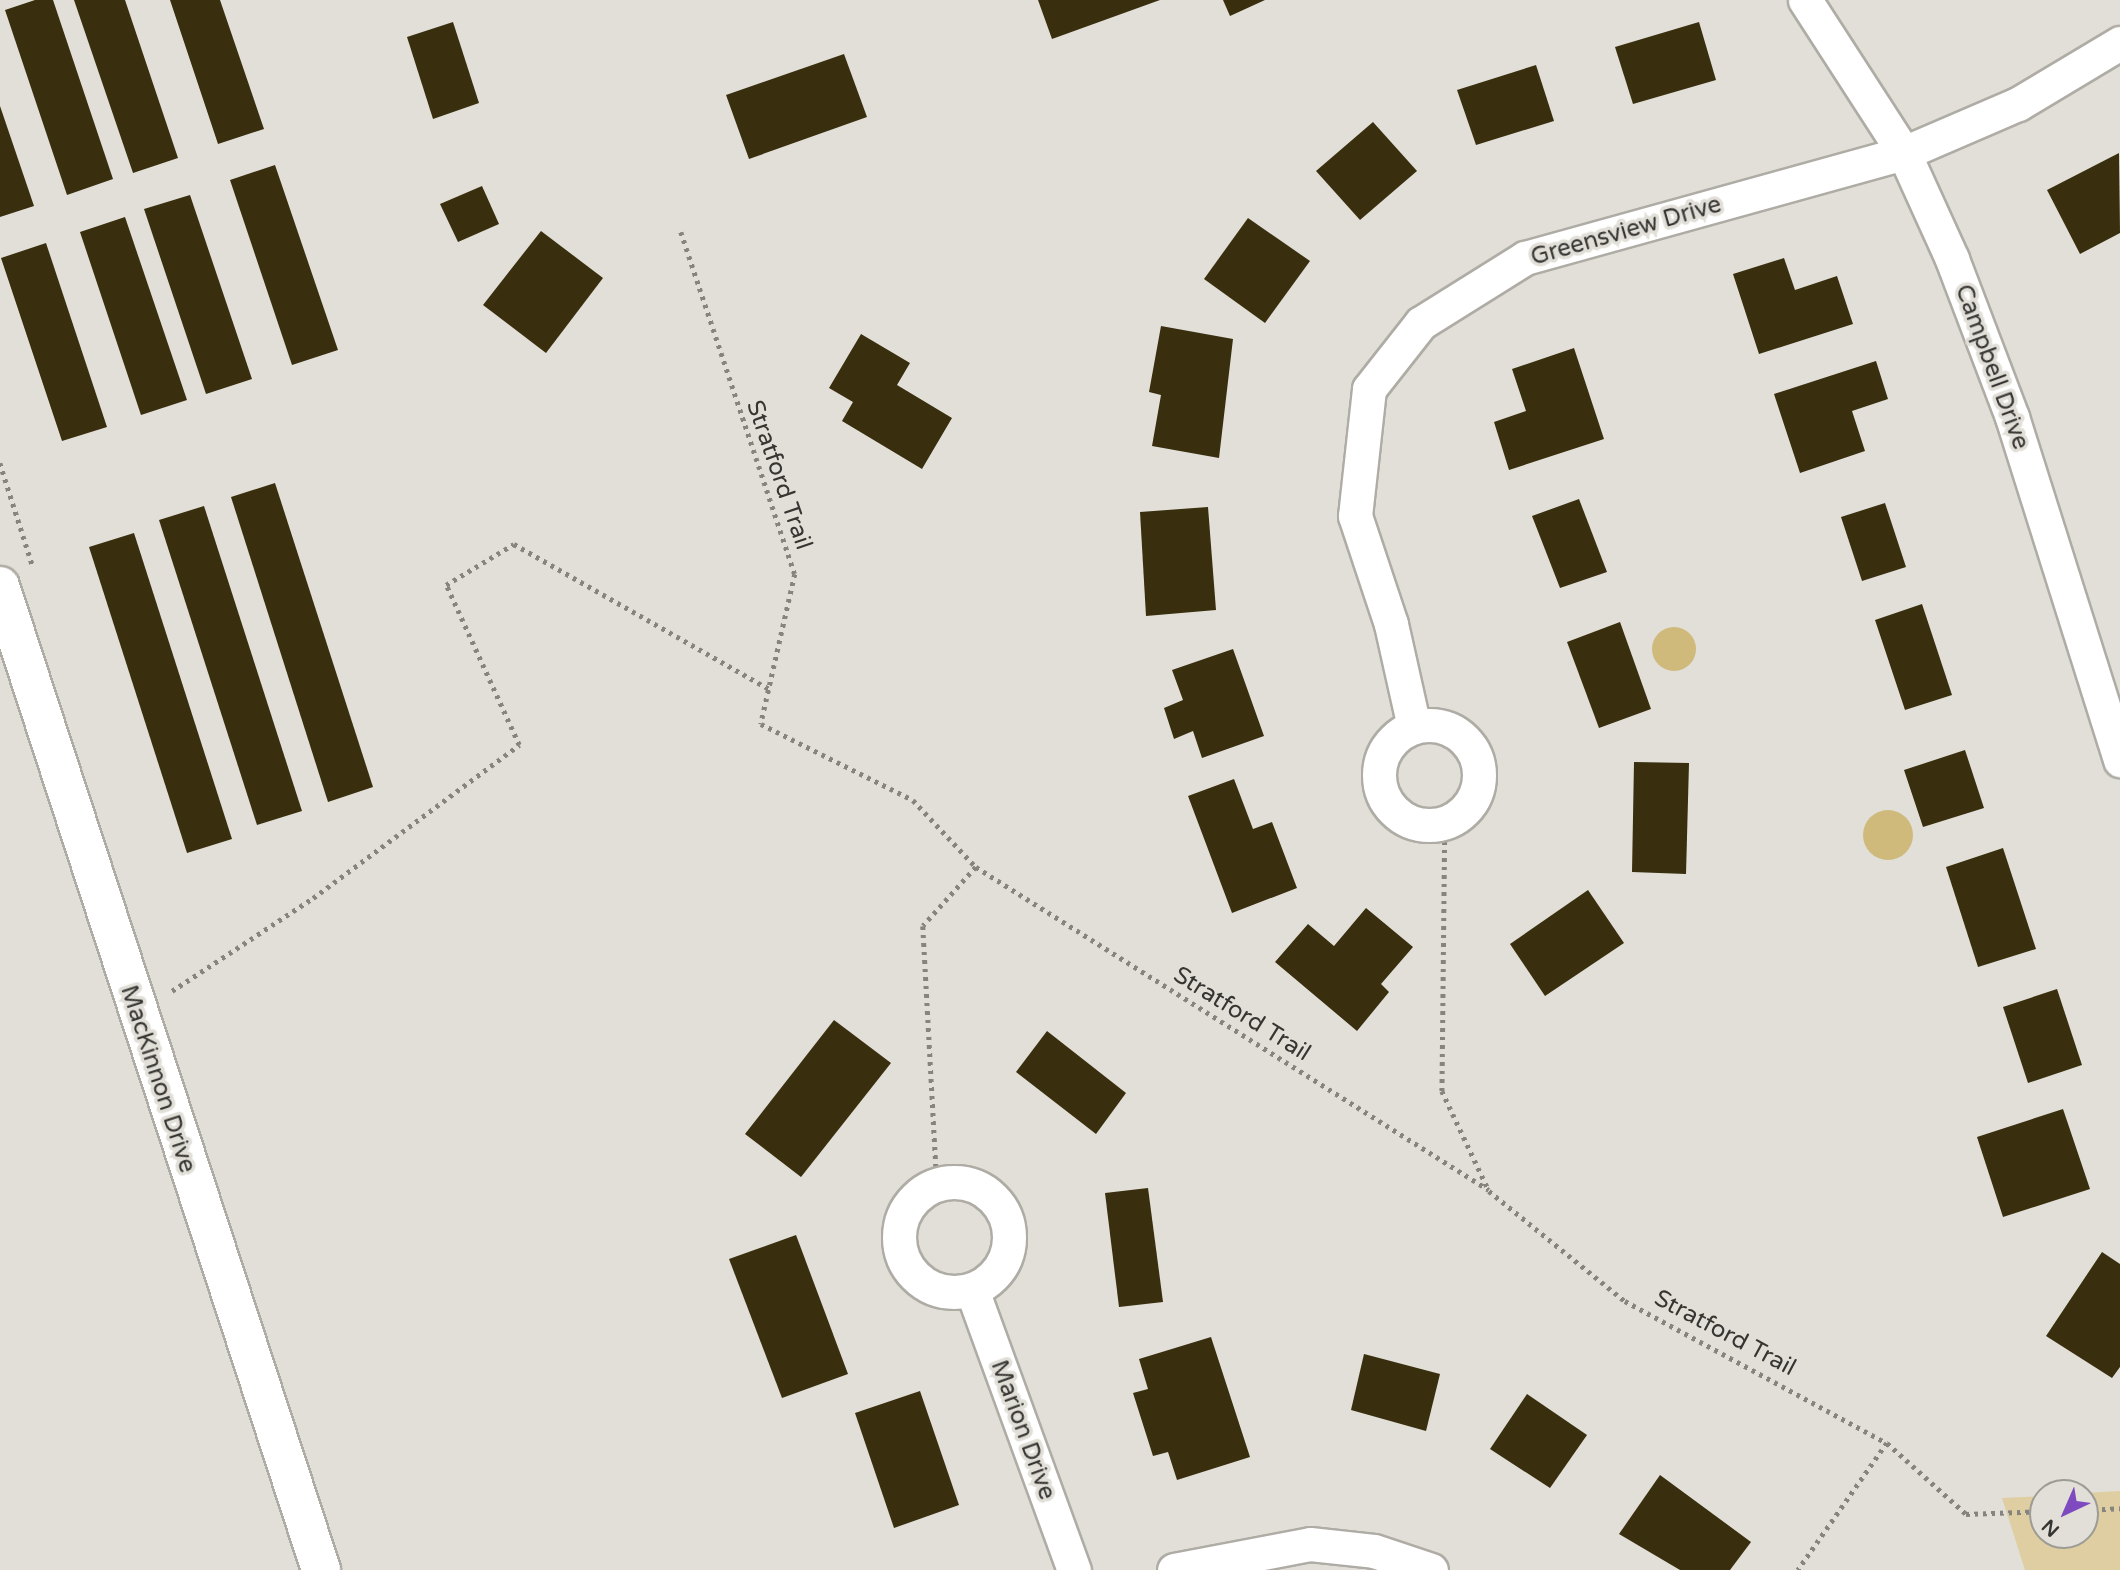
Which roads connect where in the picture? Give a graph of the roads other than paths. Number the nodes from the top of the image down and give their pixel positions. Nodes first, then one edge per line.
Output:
1 (1805, 0) edge
2 (2120, 43) edge
3 (1904, 153) junction
4 (0, 586) edge
5 (1414, 727) junction
6 (2120, 760) edge
7 (972, 1290) junction
8 (321, 1570) edge
9 (1074, 1570) edge
10 (1174, 1570) edge
11 (1431, 1570) edge

1 - 3 street, Campbell Drive
2 - 3 street, Greensview Drive
3 - 5 street, Greensview Drive
3 - 6 street, Campbell Drive
4 - 8 street, MacKinnon Drive
5 - 5 street
7 - 7 street
7 - 9 street, Marion Drive
10 - 11 street

